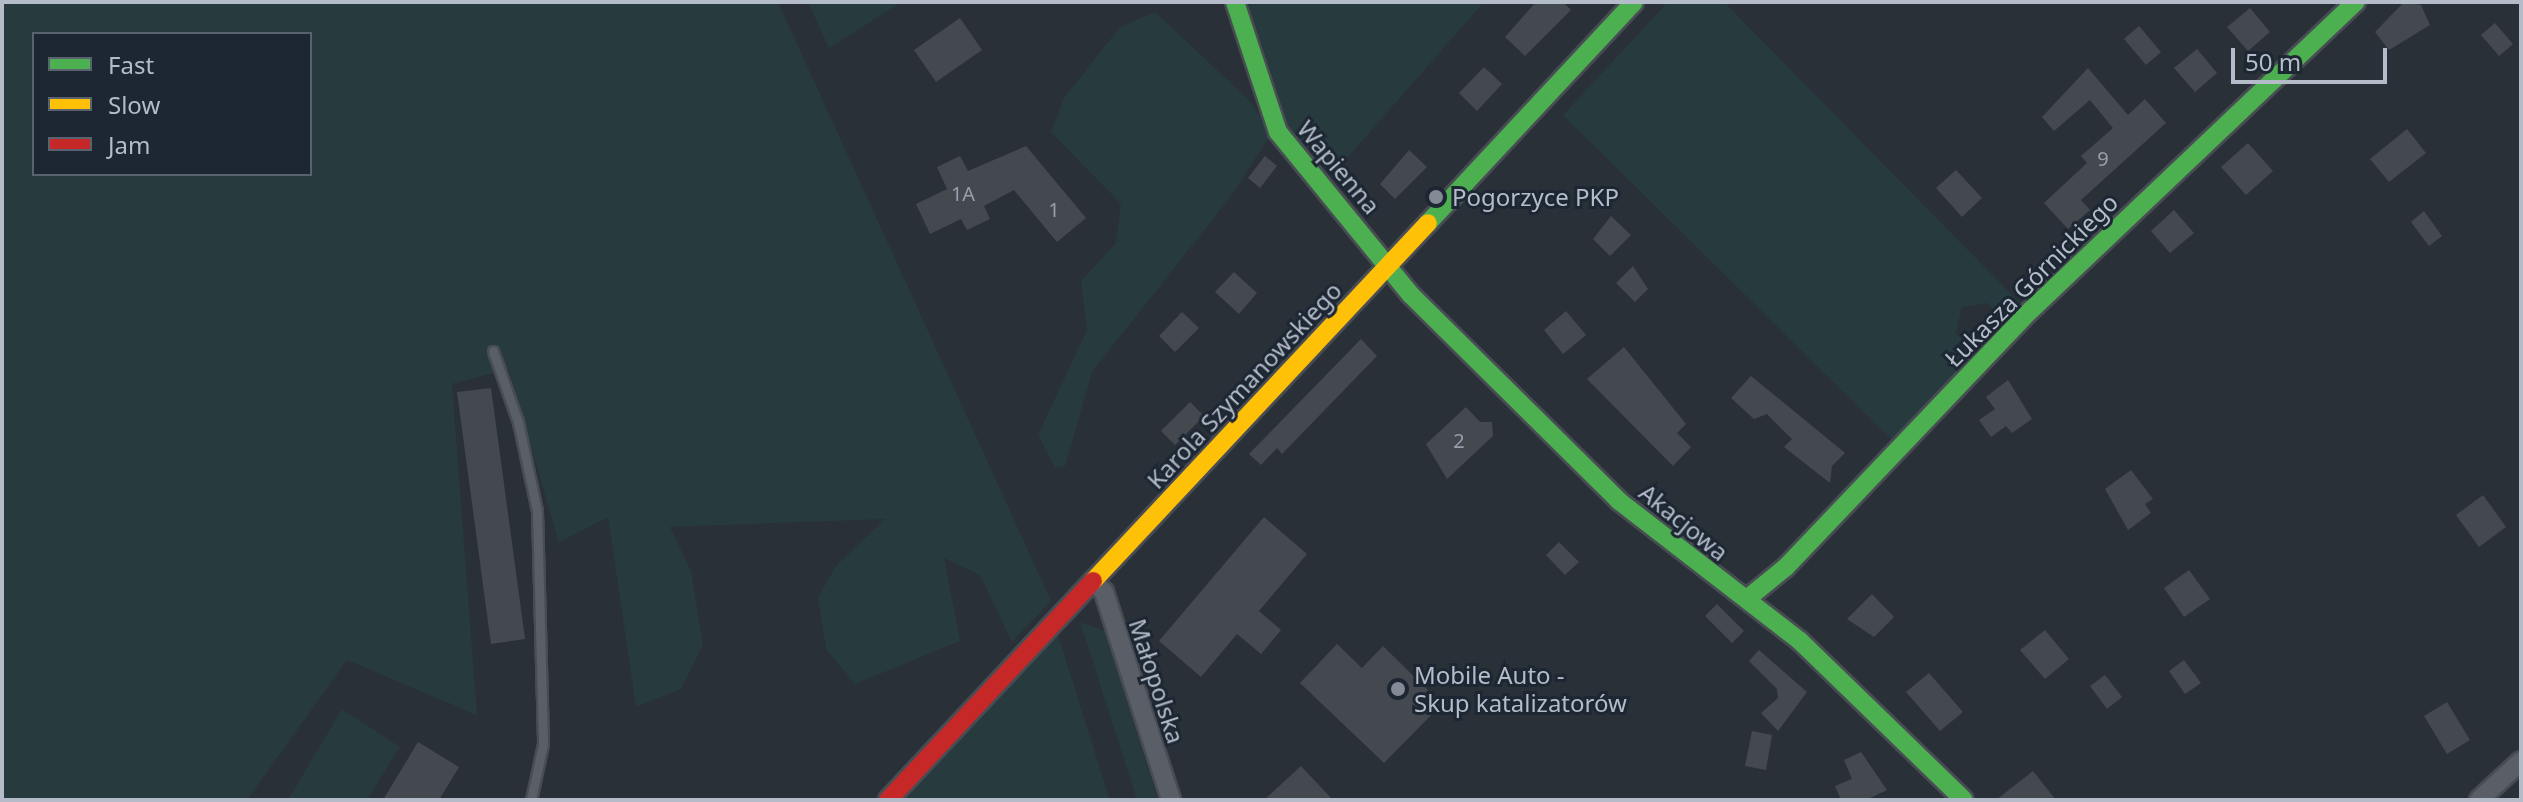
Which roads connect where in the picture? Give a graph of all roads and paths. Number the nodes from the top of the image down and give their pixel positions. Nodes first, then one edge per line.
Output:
1 (1235, 2) edge
2 (1634, 2) edge
3 (2356, 2) edge
4 (1390, 265) junction
5 (493, 351) dead end
6 (1093, 582) junction
7 (1748, 598) junction
8 (2521, 761) edge
9 (531, 800) edge
10 (888, 800) edge
11 (1171, 800) edge
12 (1964, 800) edge
13 (2479, 800) edge

1 - 4 street, Wapienna
2 - 4 street, Karola Szymanowskiego
3 - 7 street, Łukasza Górnickiego
4 - 6 street, Karola Szymanowskiego
4 - 7 street, Akacjowa
5 - 9 lane
6 - 10 street, Karola Szymanowskiego
6 - 11 street, Małopolska
7 - 12 street, Akacjowa
8 - 13 street

